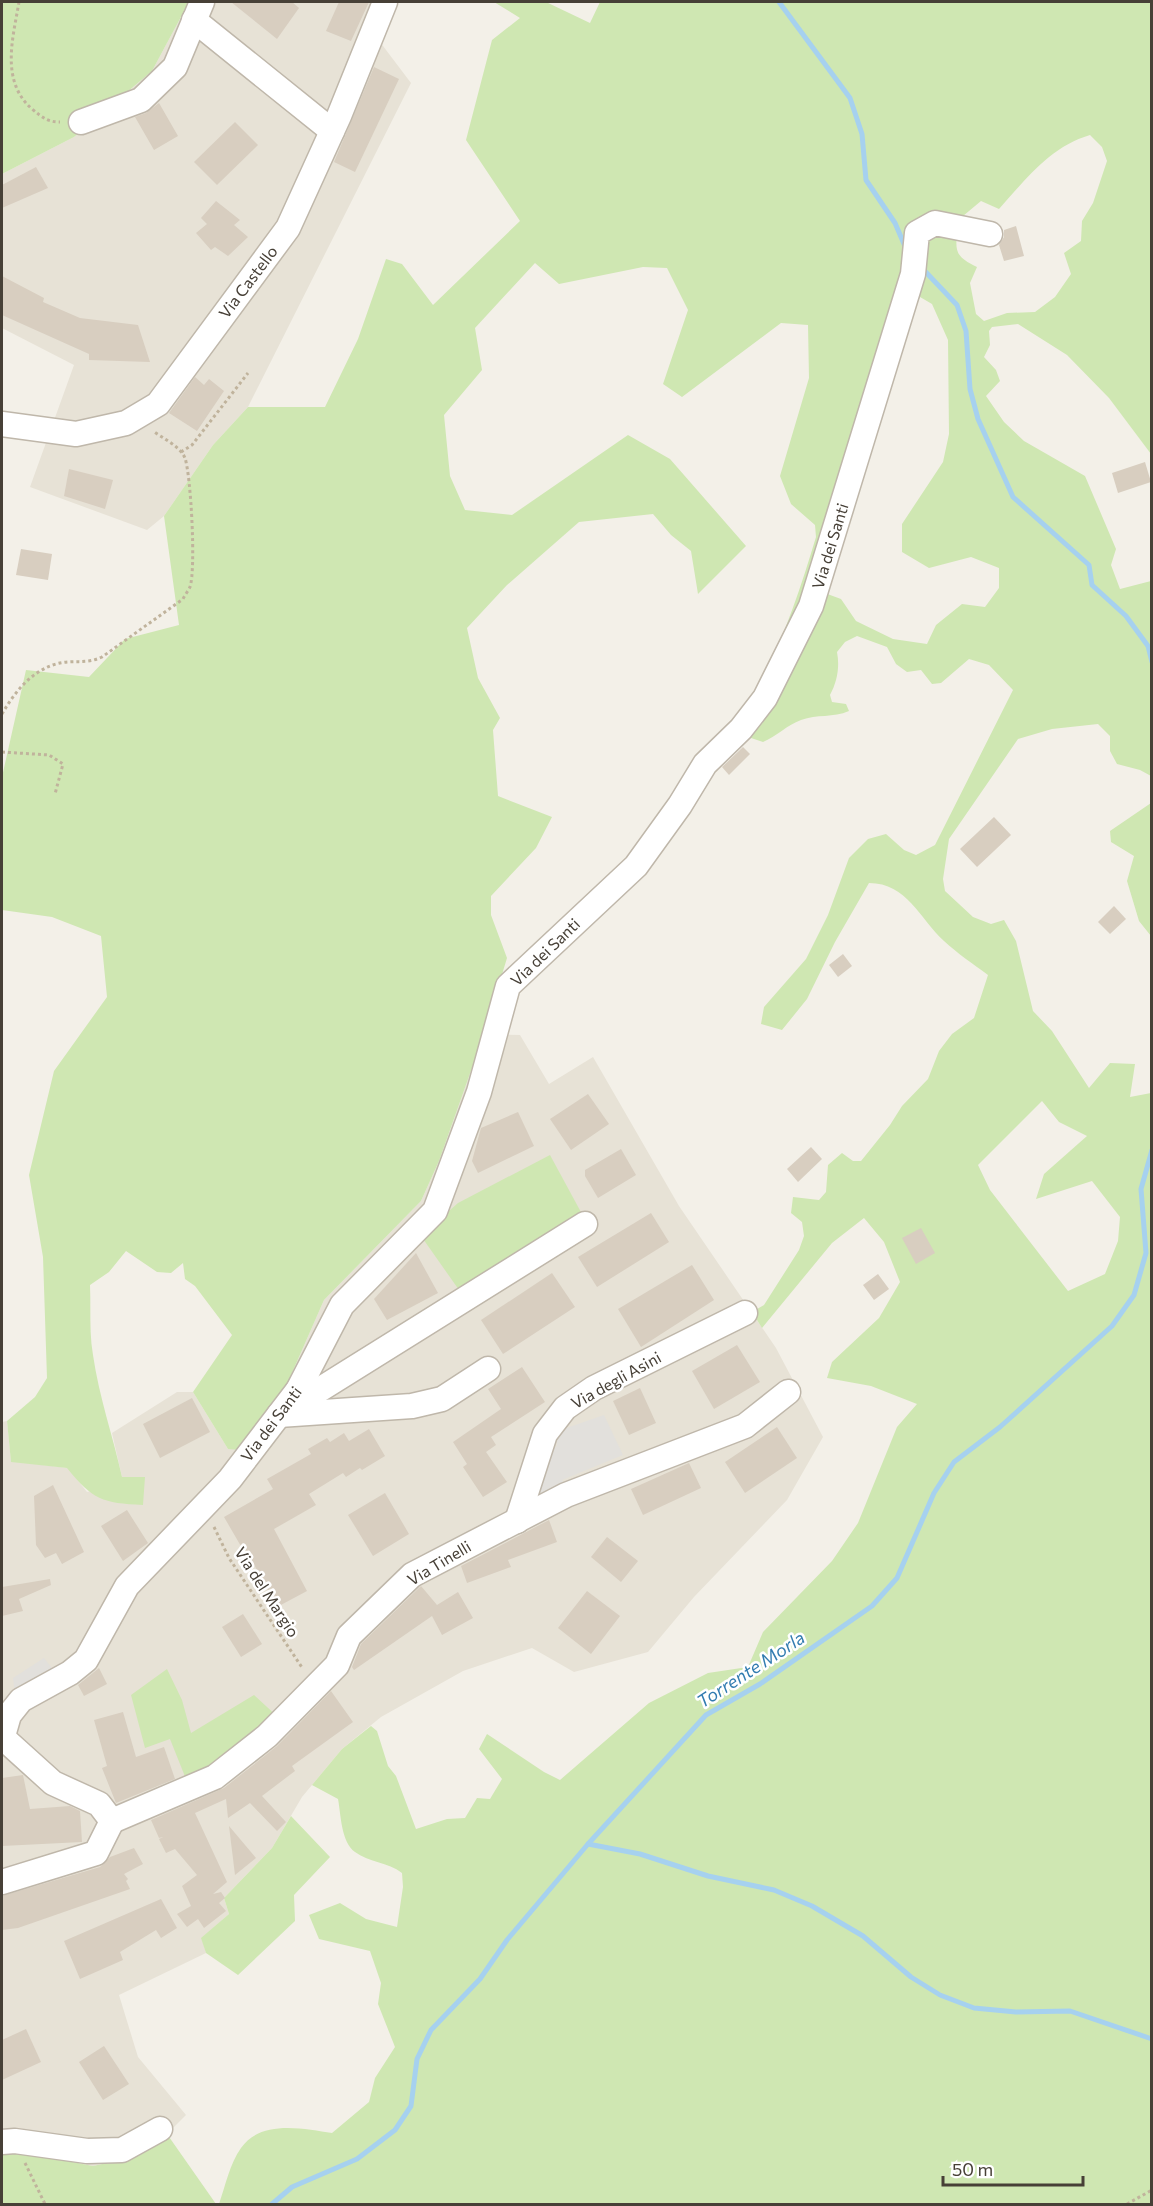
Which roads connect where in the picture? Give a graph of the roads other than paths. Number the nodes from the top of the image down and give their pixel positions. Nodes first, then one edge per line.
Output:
1 (386, 2) edge
2 (198, 11) edge
3 (81, 122) road end
4 (332, 131) junction
5 (990, 234) dead end
6 (2, 424) edge
7 (585, 1224) dead end
8 (745, 1313) dead end
9 (488, 1370) dead end
10 (298, 1390) junction
11 (788, 1392) dead end
12 (279, 1415) junction
13 (517, 1521) junction
14 (2, 1737) edge
15 (112, 1821) junction
16 (2, 1882) edge
17 (160, 2129) dead end
18 (8, 2141) edge

1 - 4 street, Via Castello
2 - 3 street
2 - 4 street
4 - 6 street, Via Castello
5 - 10 street, Via dei Santi
7 - 10 street
8 - 13 street, Via degli Asini
9 - 12 street
10 - 12 street, Via dei Santi
11 - 13 street, Via Tinelli
12 - 14 street, Via dei Santi
13 - 15 street, Via Tinelli
14 - 15 street
15 - 16 street
17 - 18 street

